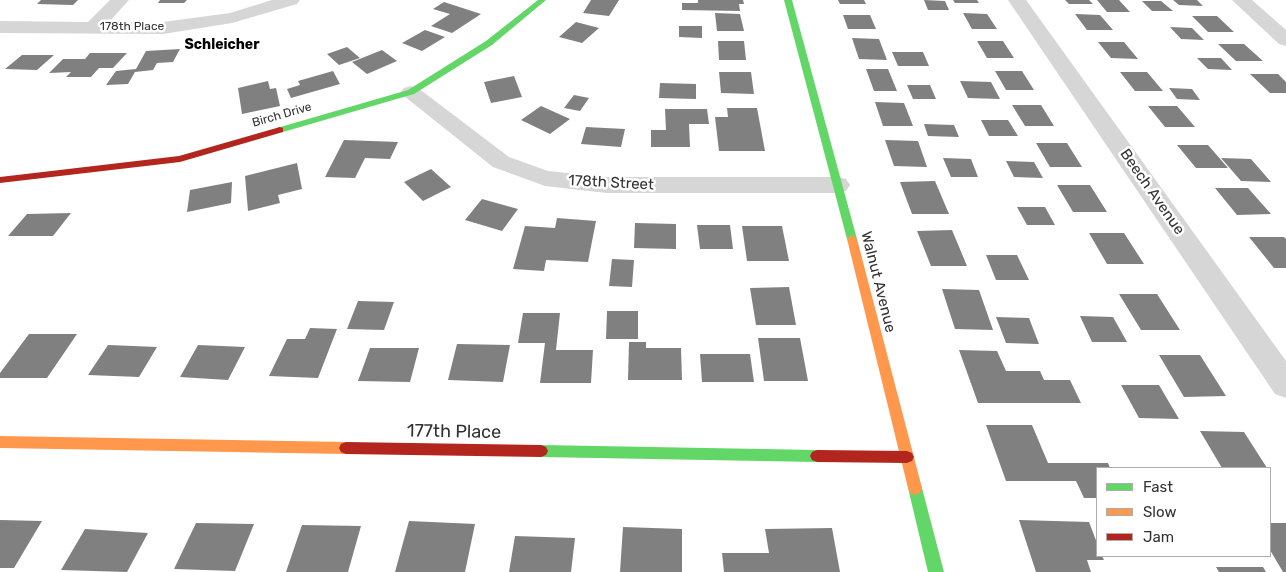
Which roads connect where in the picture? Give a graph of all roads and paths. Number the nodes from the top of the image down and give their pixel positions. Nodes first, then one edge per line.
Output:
1 (120, 0) edge
2 (291, 0) edge
3 (542, 0) edge
4 (788, 0) edge
5 (1017, 0) edge
6 (1240, 0) edge
7 (0, 27) edge
8 (94, 27) junction
9 (1286, 40) edge
10 (411, 92) junction
11 (0, 180) edge
12 (838, 185) junction
13 (1286, 385) edge
14 (0, 442) edge
15 (907, 457) junction
16 (936, 572) edge

1 - 8 street
2 - 8 street, 178th Place
3 - 10 street, Birch Drive
4 - 12 street, Walnut Avenue
5 - 13 street, Beech Avenue
6 - 9 street
7 - 8 street, 178th Place
10 - 11 street, Birch Drive
10 - 12 street, 178th Street
12 - 15 street, Walnut Avenue
14 - 15 street, 177th Place
15 - 16 street, Walnut Avenue

